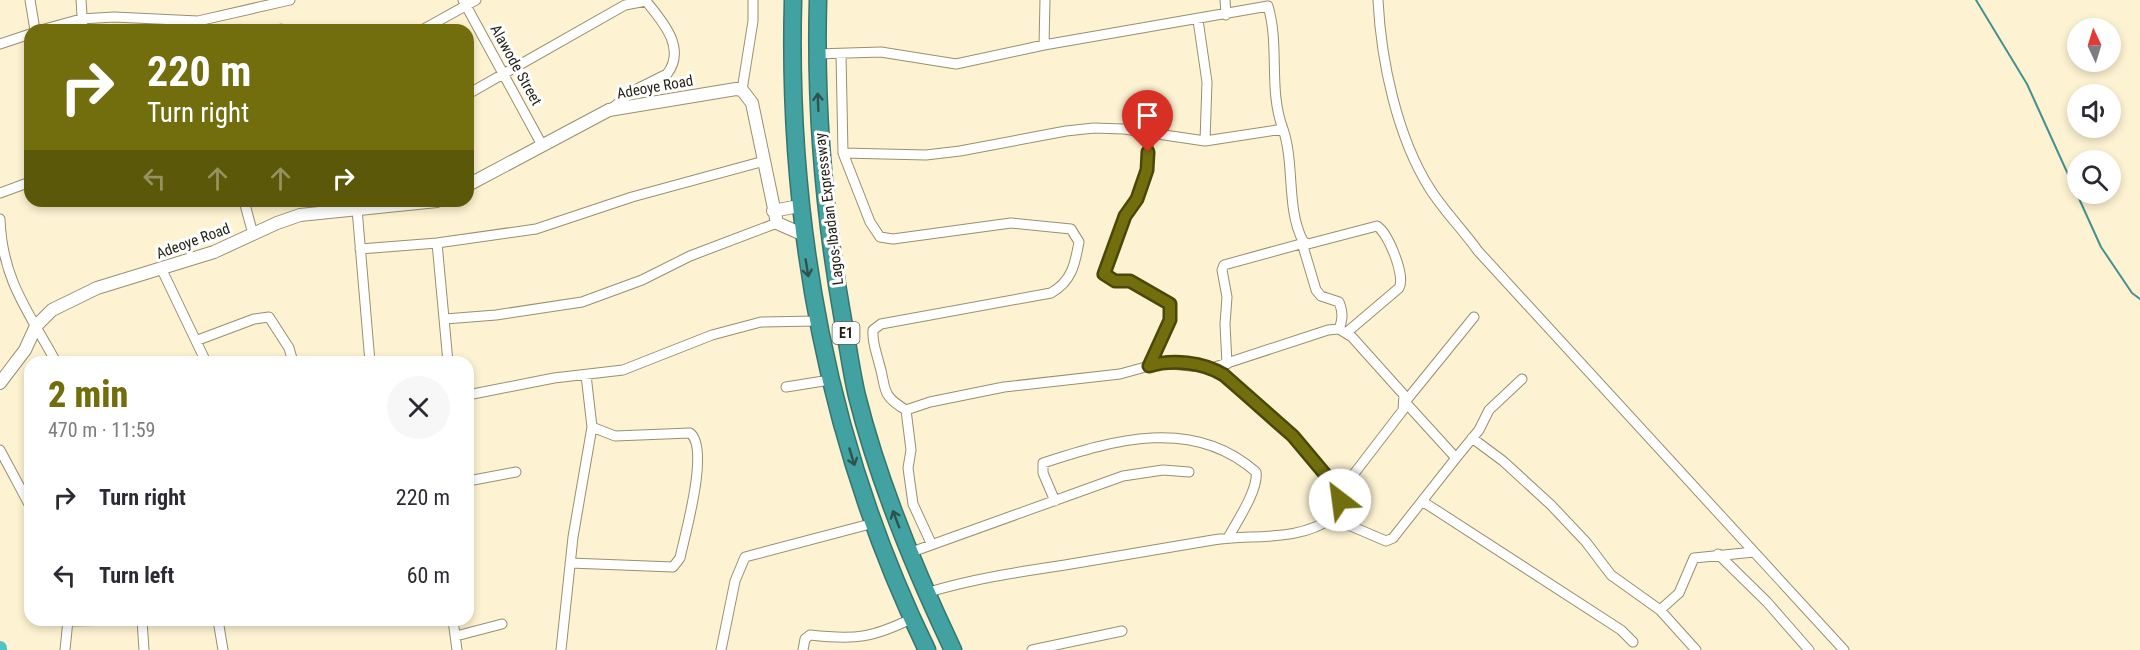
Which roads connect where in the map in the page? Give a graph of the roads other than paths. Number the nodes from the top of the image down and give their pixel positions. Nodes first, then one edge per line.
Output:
1 (30, 0) edge
2 (81, 0) edge
3 (290, 0) edge
4 (476, 0) edge
5 (753, 0) edge
6 (793, 0) edge
7 (818, 0) edge
8 (1045, 0) edge
9 (1225, 0) edge
10 (1378, 0) edge
11 (464, 3) edge
12 (1226, 15) junction
13 (81, 19) junction
14 (1198, 20) junction
15 (34, 24) edge
16 (63, 24) edge
17 (81, 24) edge
18 (180, 24) edge
19 (206, 24) edge
20 (431, 24) edge
21 (24, 36) edge
22 (0, 44) edge
23 (1044, 45) junction
24 (816, 54) junction
25 (841, 54) junction
26 (504, 73) junction
27 (474, 90) edge
28 (742, 90) junction
29 (609, 110) junction
30 (1283, 129) junction
31 (1149, 133) junction
32 (1205, 141) junction
33 (542, 145) junction
34 (843, 153) junction
35 (764, 161) junction
36 (474, 182) edge
37 (24, 184) edge
38 (0, 193) edge
39 (800, 206) junction
40 (246, 207) edge
41 (377, 207) edge
42 (357, 209) junction
43 (775, 217) junction
44 (0, 219) edge
45 (253, 234) junction
46 (802, 234) junction
47 (437, 243) junction
48 (1303, 243) junction
49 (360, 249) junction
50 (161, 268) junction
51 (1474, 317) dead end
52 (445, 319) junction
53 (817, 321) junction
54 (36, 326) junction
55 (1343, 331) junction
56 (198, 340) junction
57 (53, 356) edge
58 (204, 356) edge
59 (291, 356) edge
60 (369, 356) edge
61 (448, 356) edge
62 (1228, 361) junction
63 (1149, 366) junction
64 (1212, 368) junction
65 (586, 375) junction
66 (1224, 375) junction
67 (1522, 379) dead end
68 (830, 380) junction
69 (0, 383) edge
70 (786, 387) dead end
71 (474, 394) edge
72 (1405, 402) junction
73 (906, 410) junction
74 (592, 427) junction
75 (1472, 438) junction
76 (0, 450) edge
77 (1456, 458) junction
78 (516, 471) dead end
79 (1189, 472) dead end
80 (474, 481) edge
81 (1340, 492) junction
82 (24, 495) edge
83 (1055, 501) junction
84 (1422, 501) junction
85 (1332, 518) junction
86 (874, 524) junction
87 (1228, 538) junction
88 (932, 543) junction
89 (909, 552) junction
90 (1754, 552) junction
91 (1718, 554) junction
92 (570, 562) junction
93 (926, 593) junction
94 (1660, 610) junction
95 (913, 618) junction
96 (502, 624) dead end
97 (67, 626) edge
98 (142, 626) edge
99 (219, 626) edge
100 (454, 626) edge
101 (1122, 631) dead end
102 (456, 636) junction
103 (1633, 642) dead end
104 (65, 650) edge
105 (144, 650) edge
106 (222, 650) edge
107 (457, 650) edge
108 (561, 650) edge
109 (721, 650) edge
110 (803, 650) edge
111 (927, 650) edge
112 (953, 650) edge
113 (1032, 650) edge
114 (1696, 650) edge
115 (1809, 650) edge
116 (1844, 650) edge

1 - 15 street
2 - 13 street
3 - 19 street
4 - 11 street
5 - 28 street
6 - 39 highway, Lagos-Ibadan Expressway / E1
7 - 24 highway, Lagos-Ibadan Expressway / E1
8 - 23 street
9 - 12 street
10 - 90 street
11 - 20 street
11 - 26 street, Alawode Street
12 - 14 street
12 - 30 street
13 - 16 street
13 - 17 street
13 - 18 street
14 - 23 street
14 - 32 street
21 - 22 street
23 - 25 street
24 - 25 street
89 -> 24 highway, Lagos-Ibadan Expressway / E1
25 - 34 street
26 - 27 street
26 - 29 street
26 - 33 street, Alawode Street
28 - 29 street, Adeoye Road
28 - 35 street
29 - 33 street, Adeoye Road
30 - 32 street
30 - 48 street
31 - 32 street
31 - 34 street
31 - 63 street
33 - 36 street, Adeoye Road
34 - 73 street
35 - 43 street
35 - 47 street
37 - 38 street
39 - 43 street
39 - 46 highway, Lagos-Ibadan Expressway / E1
40 - 45 street
41 - 42 street, Adeoye Road
42 - 45 street, Adeoye Road
42 - 49 street
43 - 46 street
43 - 52 street
44 - 54 street
45 - 50 street, Adeoye Road
46 -> 53 highway, Lagos-Ibadan Expressway / E1
47 - 49 street
47 - 52 street
48 - 55 street
48 - 55 street
48 - 62 street
49 - 60 street
50 - 54 street, Adeoye Road
50 - 56 street
51 - 72 street
52 - 61 street
53 - 65 street
53 - 68 highway, Lagos-Ibadan Expressway / E1
54 - 57 street
54 - 69 street, Adeoye Road
55 - 62 street
55 - 72 street
56 - 58 street
56 - 59 street
62 - 64 street
62 - 66 street
63 - 64 street
63 - 73 street
64 - 66 street
65 - 71 street
65 - 74 street
66 - 81 street
67 - 75 street
68 - 70 street
68 -> 86 highway, Lagos-Ibadan Expressway / E1
72 - 77 street
72 - 81 street
73 - 88 street
74 - 92 street
74 - 92 street
75 - 77 street
75 - 94 street
76 - 82 street
77 - 84 street
78 - 80 street
79 - 83 street
81 - 85 street
83 - 87 street
83 - 88 street
84 - 85 street
84 - 103 street
85 - 87 street
86 - 95 highway, Lagos-Ibadan Expressway / E1
86 - 109 street
87 - 93 street
88 - 89 street
89 - 93 highway, Lagos-Ibadan Expressway / E1
90 - 91 street
90 - 116 street
91 - 94 street
91 - 115 street
92 - 108 street
93 - 112 highway, Lagos-Ibadan Expressway / E1
94 - 114 street
95 - 110 street
95 - 111 highway, Lagos-Ibadan Expressway / E1
96 - 102 street
97 - 104 street
98 - 105 street
99 - 106 street
100 - 102 street
101 - 113 street
102 - 107 street

